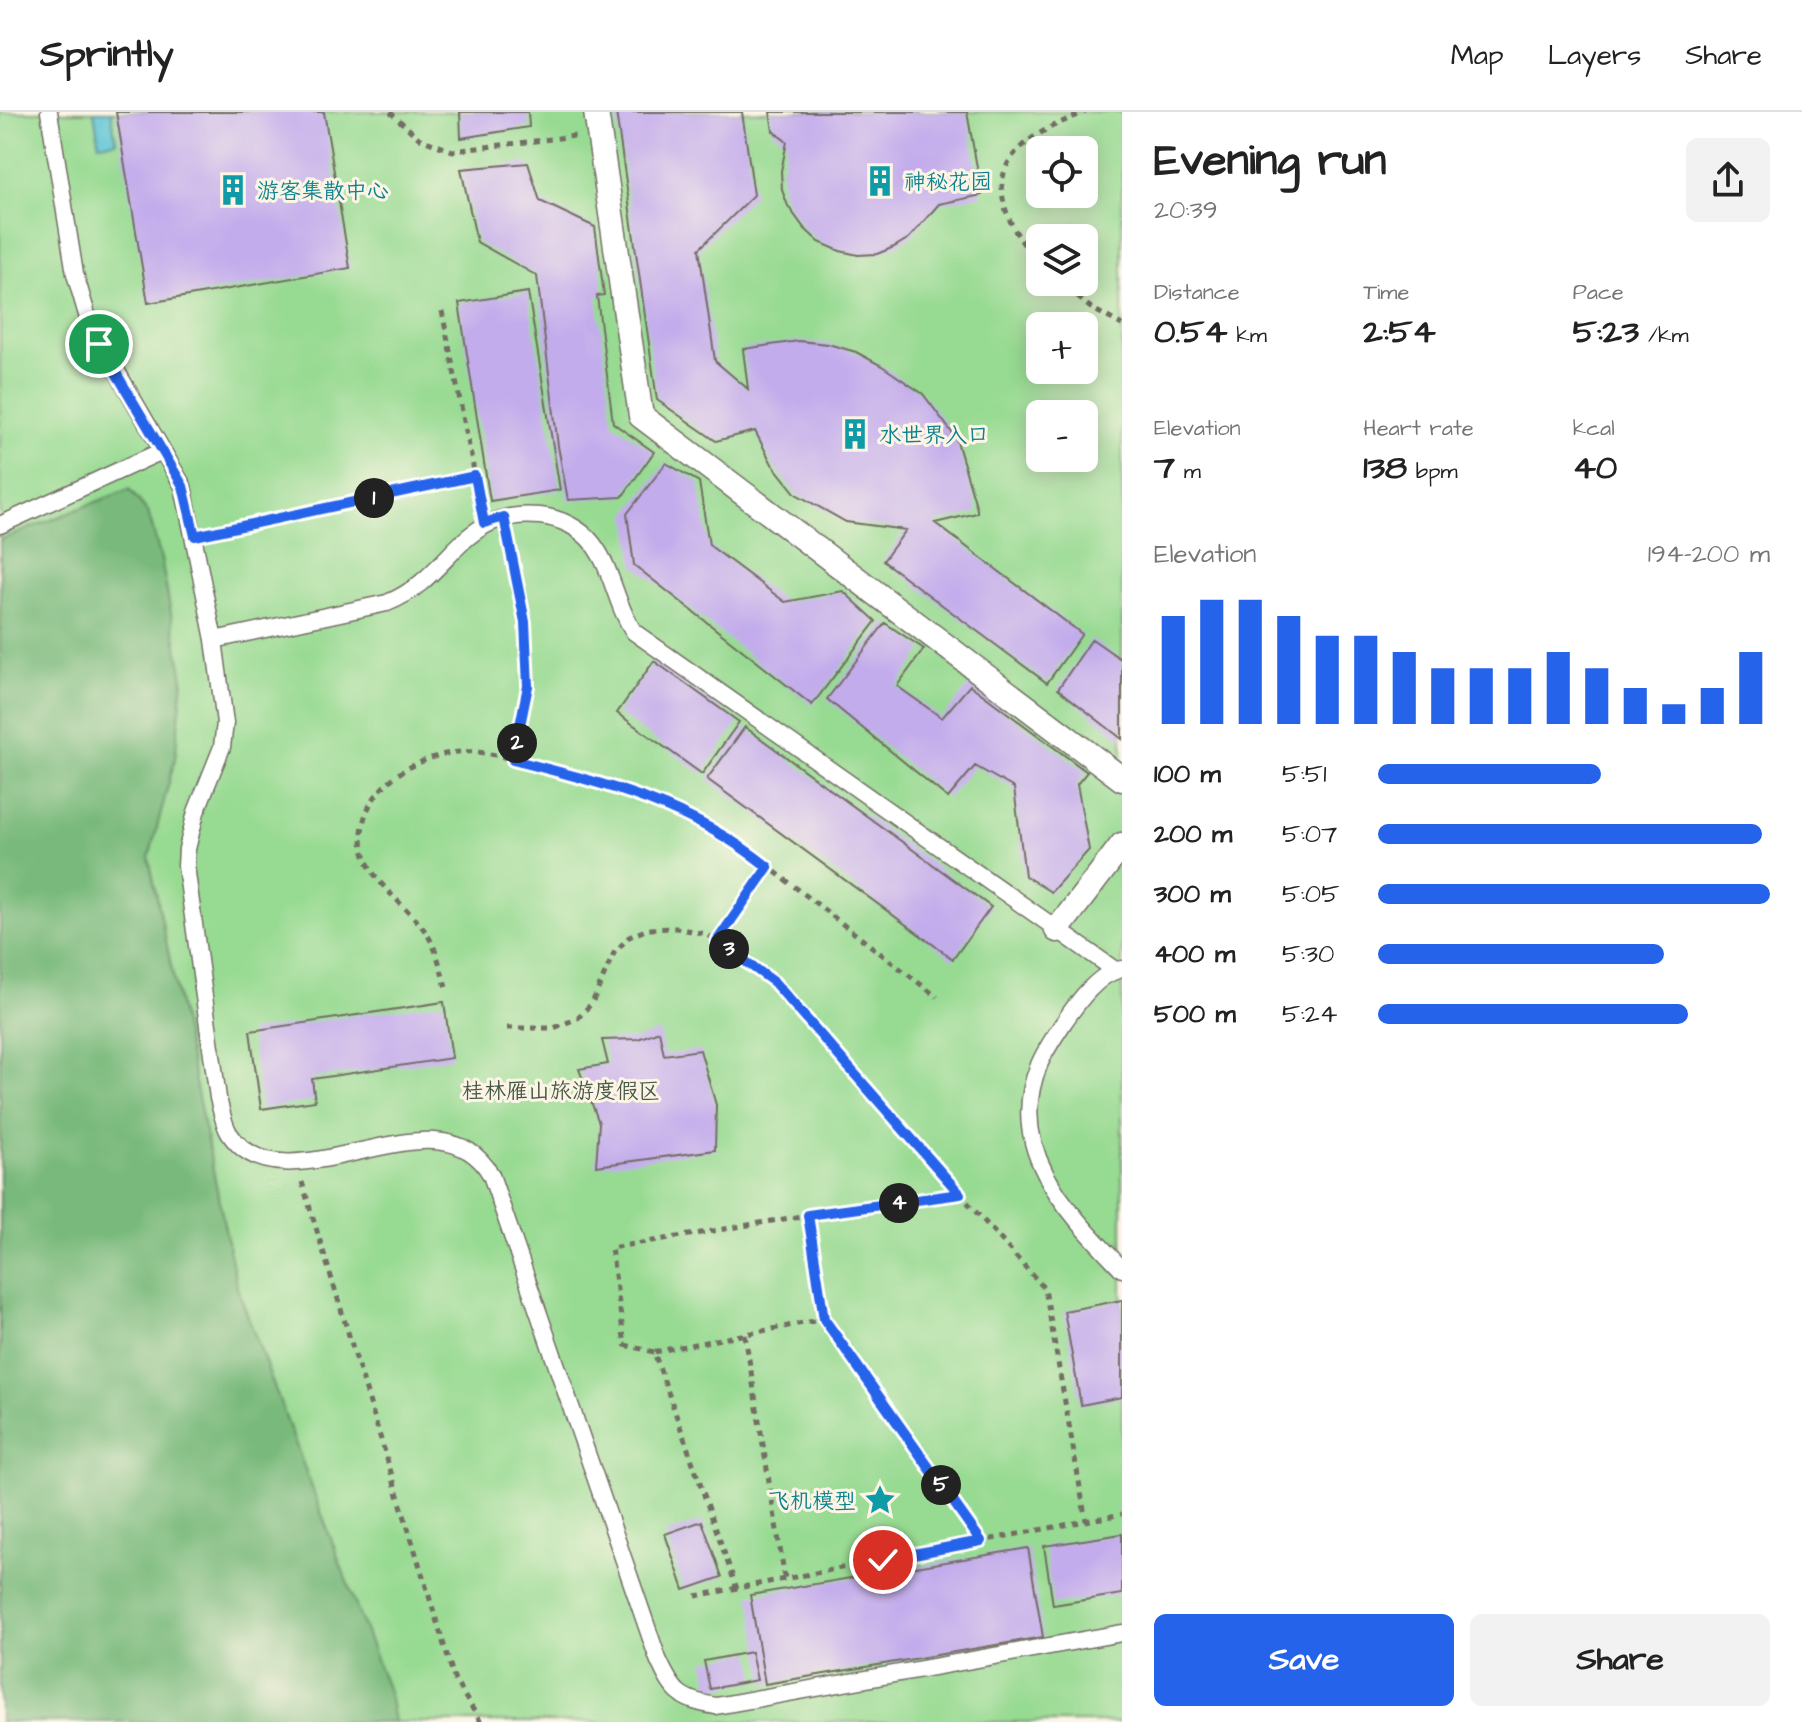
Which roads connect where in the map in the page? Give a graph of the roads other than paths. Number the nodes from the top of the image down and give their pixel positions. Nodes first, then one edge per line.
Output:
1 (49, 112) edge
2 (597, 122) edge
3 (162, 451) junction
4 (0, 525) edge
5 (214, 640) junction
6 (1122, 779) edge
7 (1122, 845) edge
8 (1057, 930) junction
9 (1118, 970) edge
10 (1122, 1269) edge
11 (1122, 1633) edge

1 - 3 lane
2 - 6 street
3 - 4 lane
3 - 5 lane
5 - 8 lane
5 - 11 lane
7 - 8 street
8 - 9 lane
9 - 10 lane

